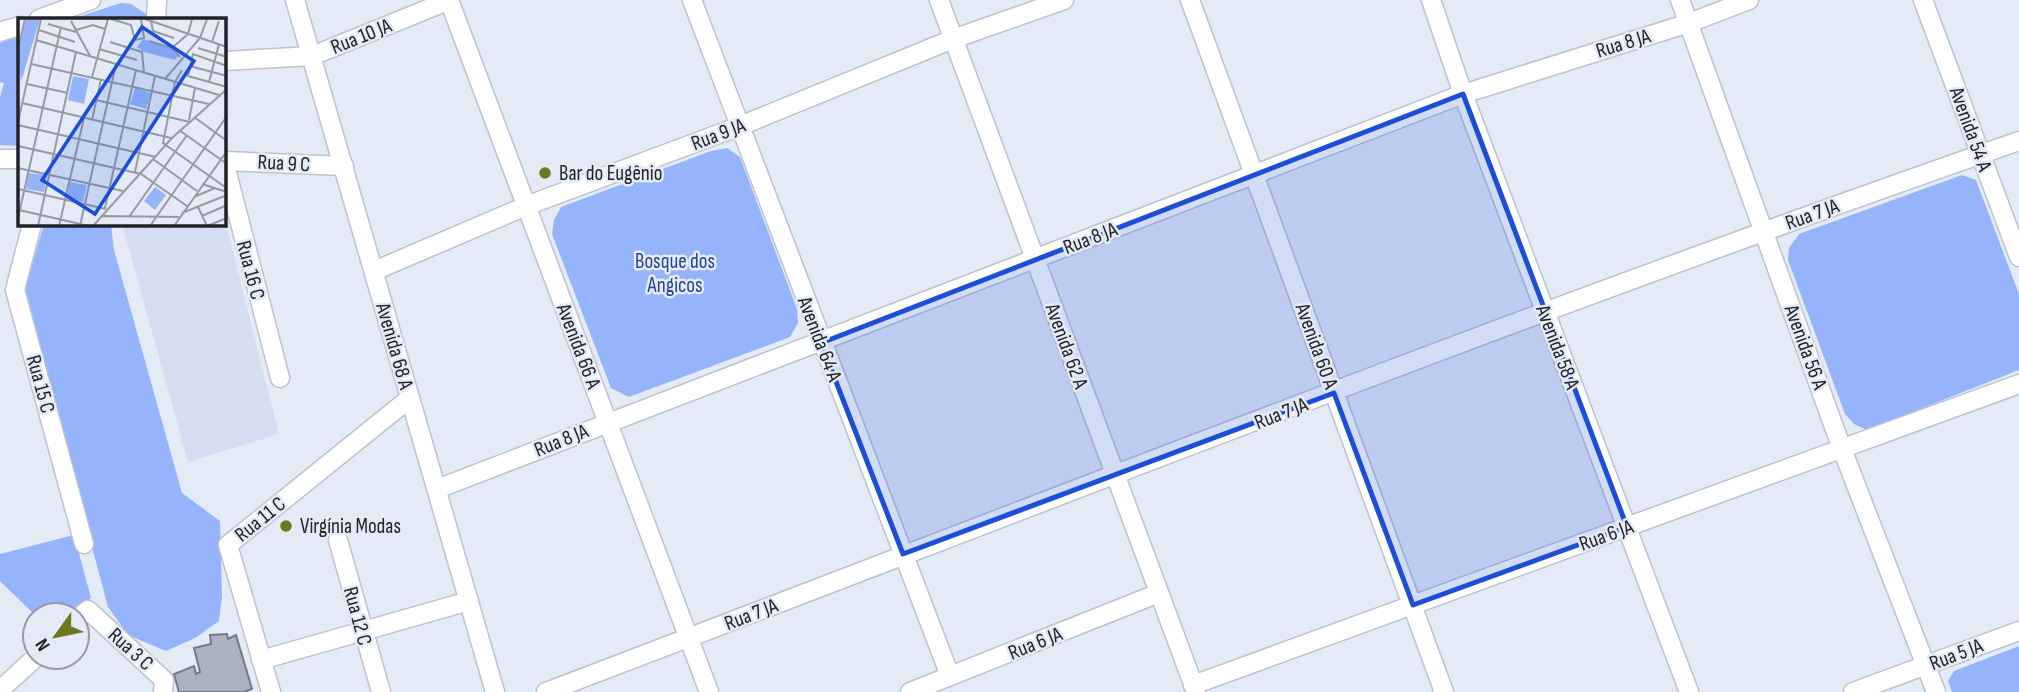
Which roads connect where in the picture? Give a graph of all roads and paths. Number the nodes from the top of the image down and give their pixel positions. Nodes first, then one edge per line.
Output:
1 (91, 0) edge
2 (157, 0) edge
3 (295, 0) edge
4 (449, 0) edge
5 (692, 0) edge
6 (939, 0) edge
7 (1064, 0) edge
8 (1190, 0) edge
9 (1431, 0) edge
10 (1680, 0) edge
11 (1749, 0) edge
12 (1923, 0) edge
13 (69, 4) edge
14 (41, 18) edge
15 (156, 18) edge
16 (1689, 23) junction
17 (18, 26) edge
18 (0, 32) edge
19 (953, 39) junction
20 (312, 56) junction
21 (226, 61) edge
22 (1463, 94) junction
23 (740, 126) junction
24 (2019, 141) edge
25 (1980, 154) junction
26 (0, 159) edge
27 (18, 159) edge
28 (226, 161) edge
29 (344, 166) junction
30 (226, 169) edge
31 (1254, 174) junction
32 (526, 206) junction
33 (31, 226) edge
34 (1765, 231) junction
35 (2019, 257) edge
36 (1035, 260) junction
37 (374, 271) junction
38 (8, 288) edge
39 (1546, 314) junction
40 (821, 342) junction
41 (281, 378) dead end
42 (2019, 384) edge
43 (1334, 393) junction
44 (410, 398) junction
45 (608, 421) junction
46 (1842, 449) junction
47 (1116, 476) junction
48 (437, 489) junction
49 (1627, 527) junction
50 (338, 540) dead end
51 (84, 544) dead end
52 (903, 554) junction
53 (1159, 593) junction
54 (469, 601) junction
55 (1413, 605) junction
56 (91, 622) edge
57 (2019, 631) edge
58 (361, 632) junction
59 (689, 638) junction
60 (261, 660) junction
61 (1926, 665) junction
62 (21, 671) edge
63 (950, 677) junction
64 (1195, 689) edge
65 (0, 690) edge
66 (163, 692) edge
67 (271, 692) edge
68 (381, 692) edge
69 (495, 692) edge
70 (546, 692) edge
71 (709, 692) edge
72 (910, 692) edge
73 (1444, 692) edge
74 (1689, 692) edge
75 (1853, 692) edge
76 (1936, 692) edge

1 - 13 street
2 - 15 street
3 - 20 street, Avenida 68 A
4 - 20 street, Rua 10 JA
4 - 32 street, Avenida 66 A
5 - 23 street, Avenida 64 A
6 - 19 street, Avenida 62 A
7 - 19 street, Rua 9 JA
8 - 31 street, Avenida 60 A
9 - 22 street, Avenida 58 A
10 - 16 street, Avenida 56 A
11 - 16 street, Rua 8 JA
12 - 25 street, Avenida 54 A
13 - 14 street
16 - 22 street, Rua 8 JA
16 - 34 street, Avenida 56 A
17 - 18 street
19 - 23 street, Rua 9 JA
19 - 36 street, Avenida 62 A
20 - 21 street
20 - 29 street, Avenida 68 A
22 - 31 street, Rua 8 JA
22 - 39 street, Avenida 58 A
23 - 32 street, Rua 9 JA
23 - 40 street, Avenida 64 A
24 - 25 street, Rua 7 JA
25 - 34 street, Rua 7 JA
25 - 35 street, Avenida 54 A
26 - 27 street
28 - 29 street, Rua 9 C
29 - 37 street, Avenida 68 A
30 - 41 street, Rua 16 C
31 - 36 street, Rua 8 JA
31 - 43 street, Avenida 60 A
32 - 37 street, Rua 9 JA
32 - 45 street, Avenida 66 A
33 - 38 street, Rua 15 C
34 - 39 street, Rua 7 JA
34 - 46 street, Avenida 56 A
36 - 40 street, Rua 8 JA
36 - 47 street, Avenida 62 A
37 - 44 street, Avenida 68 A
38 - 51 street, Rua 15 C
39 - 43 street, Rua 7 JA
39 - 49 street, Avenida 58 A
40 - 45 street, Rua 8 JA
40 - 52 street, Avenida 64 A
42 - 46 street, Rua 6 JA
43 - 47 street, Rua 7 JA
43 - 55 street, Avenida 60 A
44 - 48 street, Avenida 68 A
44 - 60 street, Rua 11 C
45 - 48 street, Rua 8 JA
45 - 59 street, Avenida 66 A
46 - 49 street, Rua 6 JA
46 - 61 street, Avenida 56 A
47 - 52 street, Rua 7 JA
47 - 53 street, Avenida 62 A
48 - 54 street, Avenida 68 A
49 - 55 street, Rua 6 JA
49 - 74 street, Avenida 58 A
50 - 58 street, Rua 12 C
52 - 59 street, Rua 7 JA
52 - 63 street, Avenida 64 A
53 - 63 street, Rua 6 JA
53 - 64 street, Avenida 62 A
54 - 58 street
54 - 69 street, Avenida 68 A
55 - 64 street, Rua 6 JA
55 - 73 street, Avenida 60 A
56 - 66 street, Rua 3 C
57 - 61 street, Rua 5 JA
58 - 60 street
58 - 68 street, Rua 12 C
59 - 70 street, Rua 7 JA
59 - 71 street, Avenida 66 A
60 - 67 street, Rua 11 C
61 - 75 street, Rua 5 JA
61 - 76 street, Avenida 56 A
62 - 65 street
63 - 72 street, Rua 6 JA

